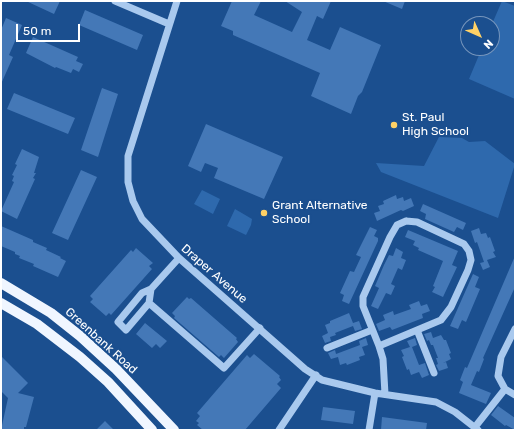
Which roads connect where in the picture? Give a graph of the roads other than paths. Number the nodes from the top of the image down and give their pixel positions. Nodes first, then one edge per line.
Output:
1 (115, 1) edge
2 (177, 1) edge
3 (170, 24) junction
4 (179, 258) junction
5 (1, 283) edge
6 (151, 289) junction
7 (1, 303) edge
8 (149, 303) junction
9 (260, 328) junction
10 (515, 329) edge
11 (372, 330) junction
12 (417, 330) junction
13 (378, 346) junction
14 (327, 348) dead end
15 (434, 373) dead end
16 (316, 375) junction
17 (505, 389) junction
18 (375, 393) junction
19 (385, 394) junction
20 (515, 395) edge
21 (476, 428) edge
22 (152, 430) edge
23 (174, 430) edge
24 (279, 430) edge
25 (369, 430) edge

1 - 3 street
2 - 3 street, Draper Avenue
3 - 4 street, Draper Avenue
4 - 6 street
4 - 9 street, Draper Avenue
5 - 23 main road, Greenbank Road
6 - 8 street
6 - 8 street
7 - 22 main road
8 - 9 street
9 - 16 street, Draper Avenue
10 - 17 street
11 - 12 street
11 - 13 street
11 - 14 street
12 - 13 street
12 - 15 street
13 - 19 street
16 - 18 street, Draper Avenue
16 - 24 street
17 - 20 street
17 - 21 street
18 - 19 street, Draper Avenue
18 - 25 street
19 - 21 street, Draper Avenue

